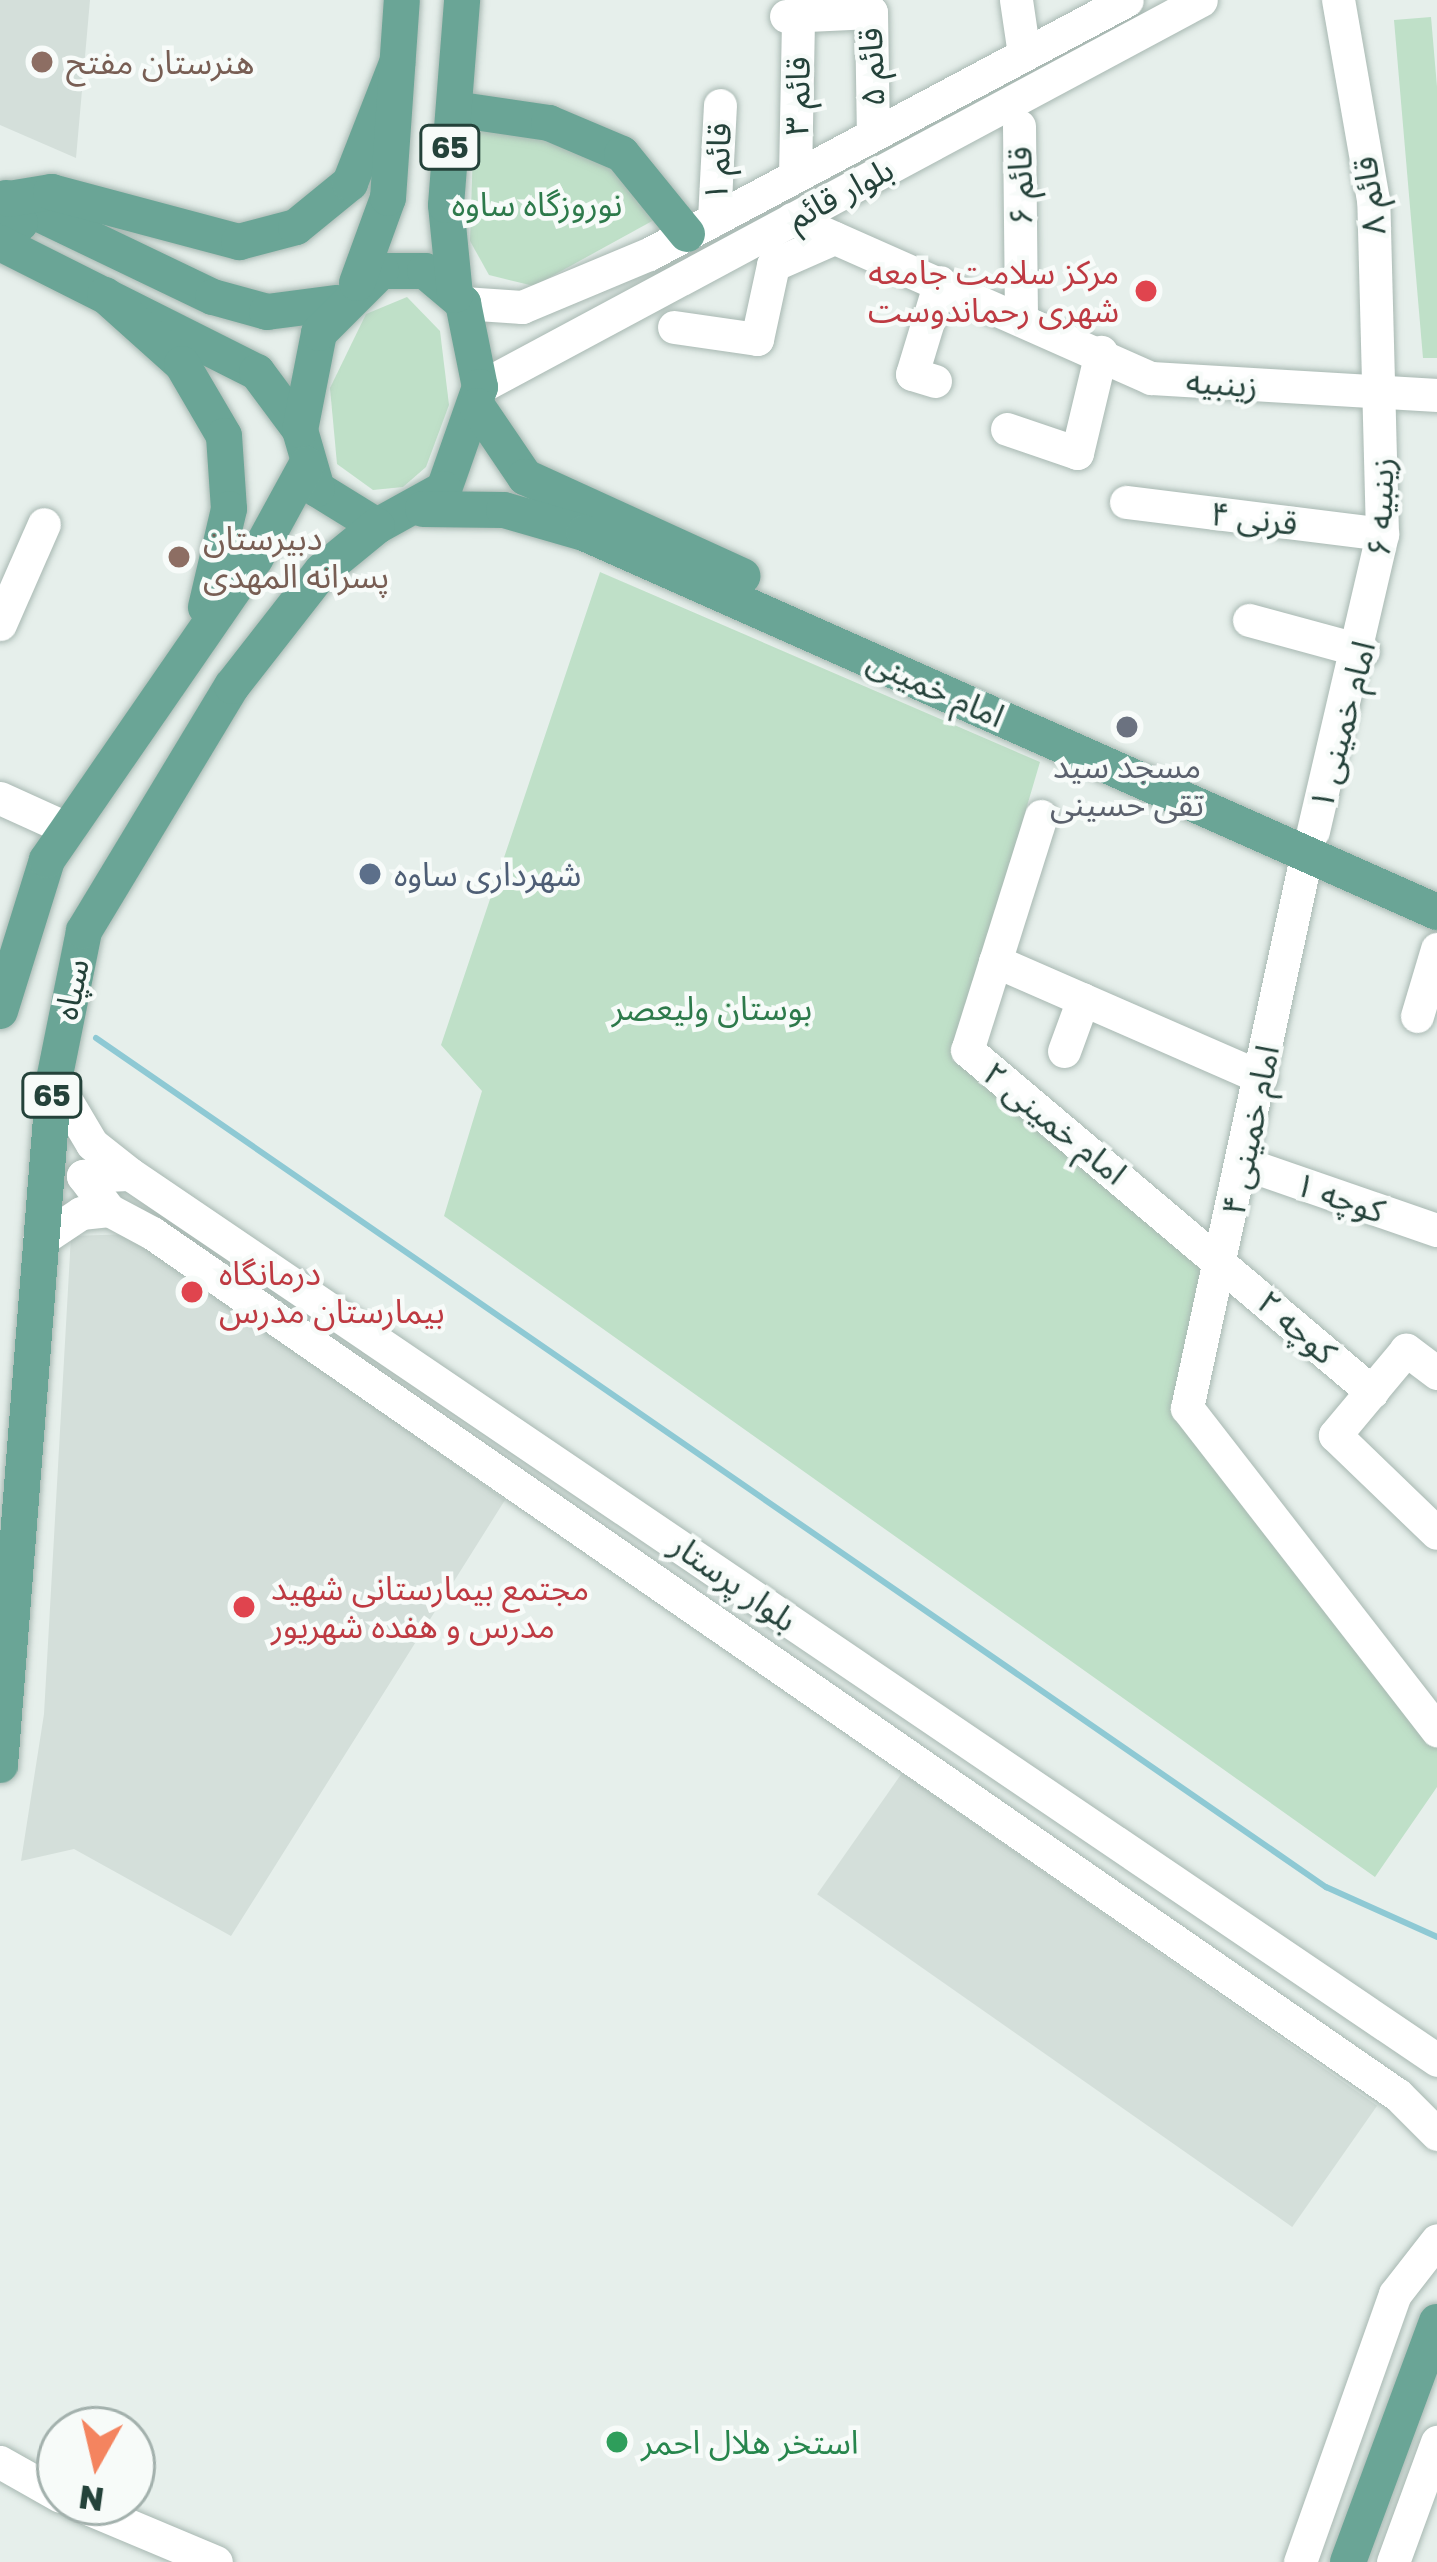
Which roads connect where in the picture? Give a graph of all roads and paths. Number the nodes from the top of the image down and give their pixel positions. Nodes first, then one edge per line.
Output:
1 (402, 0) edge
2 (462, 0) edge
3 (1016, 0) edge
4 (1126, 0) edge
5 (1201, 0) edge
6 (1338, 0) edge
7 (792, 16) joint
8 (1024, 54) junction
9 (398, 63) junction
10 (720, 105) dead end
11 (454, 109) junction
12 (1019, 126) dead end
13 (873, 134) junction
14 (796, 176) junction
15 (3, 209) edge
16 (792, 219) junction
17 (701, 226) junction
18 (834, 238) junction
19 (0, 243) edge
20 (649, 254) junction
21 (940, 282) junction
22 (660, 289) junction
23 (347, 293) junction
24 (105, 296) junction
25 (459, 299) junction
26 (1021, 317) junction
27 (674, 327) dead end
28 (1101, 352) junction
29 (935, 381) dead end
30 (1382, 395) junction
31 (1437, 395) edge
32 (478, 396) junction
33 (1007, 428) dead end
34 (303, 447) junction
35 (1126, 502) dead end
36 (423, 509) junction
37 (44, 524) dead end
38 (377, 526) junction
39 (1382, 534) junction
40 (690, 566) junction
41 (1249, 620) dead end
42 (0, 623) edge
43 (1367, 635) junction
44 (190, 642) junction
45 (232, 686) junction
46 (0, 798) edge
47 (1041, 816) dead end
48 (66, 827) junction
49 (1310, 841) junction
50 (1437, 887) edge
51 (1437, 912) edge
52 (11, 916) edge
53 (1437, 950) edge
54 (995, 961) junction
55 (1083, 999) junction
56 (0, 1009) edge
57 (1418, 1016) dead end
58 (1064, 1051) dead end
59 (1261, 1077) junction
60 (54, 1080) junction
61 (1243, 1163) junction
62 (130, 1174) junction
63 (109, 1210) junction
64 (1437, 1230) edge
65 (39, 1241) junction
66 (1222, 1261) junction
67 (1437, 1373) edge
68 (1372, 1392) junction
69 (552, 1455) junction
70 (527, 1492) junction
71 (1437, 1533) edge
72 (1437, 1730) edge
73 (0, 1765) edge
74 (1437, 2060) edge
75 (1437, 2134) edge
76 (1437, 2240) edge
77 (1437, 2323) edge
78 (1436, 2451) edge
79 (0, 2462) edge
80 (36, 2483) edge
81 (0, 2494) edge
82 (36, 2496) edge
83 (130, 2526) edge
84 (1401, 2559) edge
85 (216, 2562) edge
86 (1300, 2562) edge
87 (1348, 2562) edge

1 - 9 main road, 65
2 - 11 main road, 65
3 - 8 street
4 - 8 street, بلوار قائم
5 - 16 street, بلوار قائم
6 - 30 street, قائم ۸
7 - 13 street, قائم ۵
7 - 14 street, قائم ۳
8 - 13 street, بلوار قائم
9 - 15 main road
9 - 23 main road, 65
10 - 17 street, قائم ۱
11 - 17 main road
11 - 25 main road, 65
12 - 26 street, قائم ۶
13 - 14 street, بلوار قائم
14 - 17 street, بلوار قائم
15 - 23 main road
16 - 18 street, زینبیه
16 - 22 street, بلوار قائم
17 - 20 street, بلوار قائم
18 - 21 street, زینبیه
18 - 27 street
19 - 24 main road
20 - 22 street
20 - 25 street, بلوار قائم
21 - 26 street, زینبیه
21 - 29 street
22 - 32 street, بلوار قائم
23 - 25 main road
23 - 34 main road, 65
24 - 34 main road
24 - 44 main road
25 - 32 main road, 65
26 - 28 street, زینبیه
28 - 30 street, زینبیه
28 - 33 street
30 - 31 street, زینبیه
30 - 39 street, زینبیه ۶
32 - 36 main road, 65
32 - 40 main road, امام خمینی
34 - 38 main road
34 - 44 main road, سپاه / 65
35 - 39 street, قرنی ۴
36 - 38 main road, 65
36 - 40 main road, امام خمینی
37 - 42 street
38 - 45 main road, سپاه / 65
39 - 43 street, زینبیه ۶
40 - 49 main road, امام خمینی
41 - 43 street
43 - 49 street, امام خمینی ۱
44 - 45 main road
44 - 48 main road, سپاه / 65
45 - 60 main road, سپاه / 65
46 - 48 street
47 - 54 street, امام خمینی ۲
48 - 52 main road, سپاه / 65
49 - 50 main road, امام خمینی
49 - 51 main road, امام خمینی
49 - 59 street, امام خمینی ۴
52 - 56 main road, سپاه / 65
53 - 57 street
54 - 55 street
54 - 66 street, امام خمینی ۲
55 - 58 street
55 - 59 street
59 - 61 street, امام خمینی ۴
60 - 62 street, بلوار پرستار
60 - 65 main road, سپاه / 65
61 - 64 street, کوچه ۱
61 - 66 street, امام خمینی ۴
62 - 63 street
62 - 69 street, بلوار پرستار
63 - 65 street
63 - 70 street, بلوار پرستار
65 - 73 main road, سپاه / 65
66 - 68 street, کوچه ۲
66 - 72 street, امام خمینی ۴
67 - 68 street
68 - 71 street
69 - 70 street
69 - 74 street, بلوار پرستار
70 - 75 street, بلوار پرستار
76 - 86 street
77 - 87 main road
78 - 84 street
79 - 80 street
81 - 82 street
83 - 85 street

